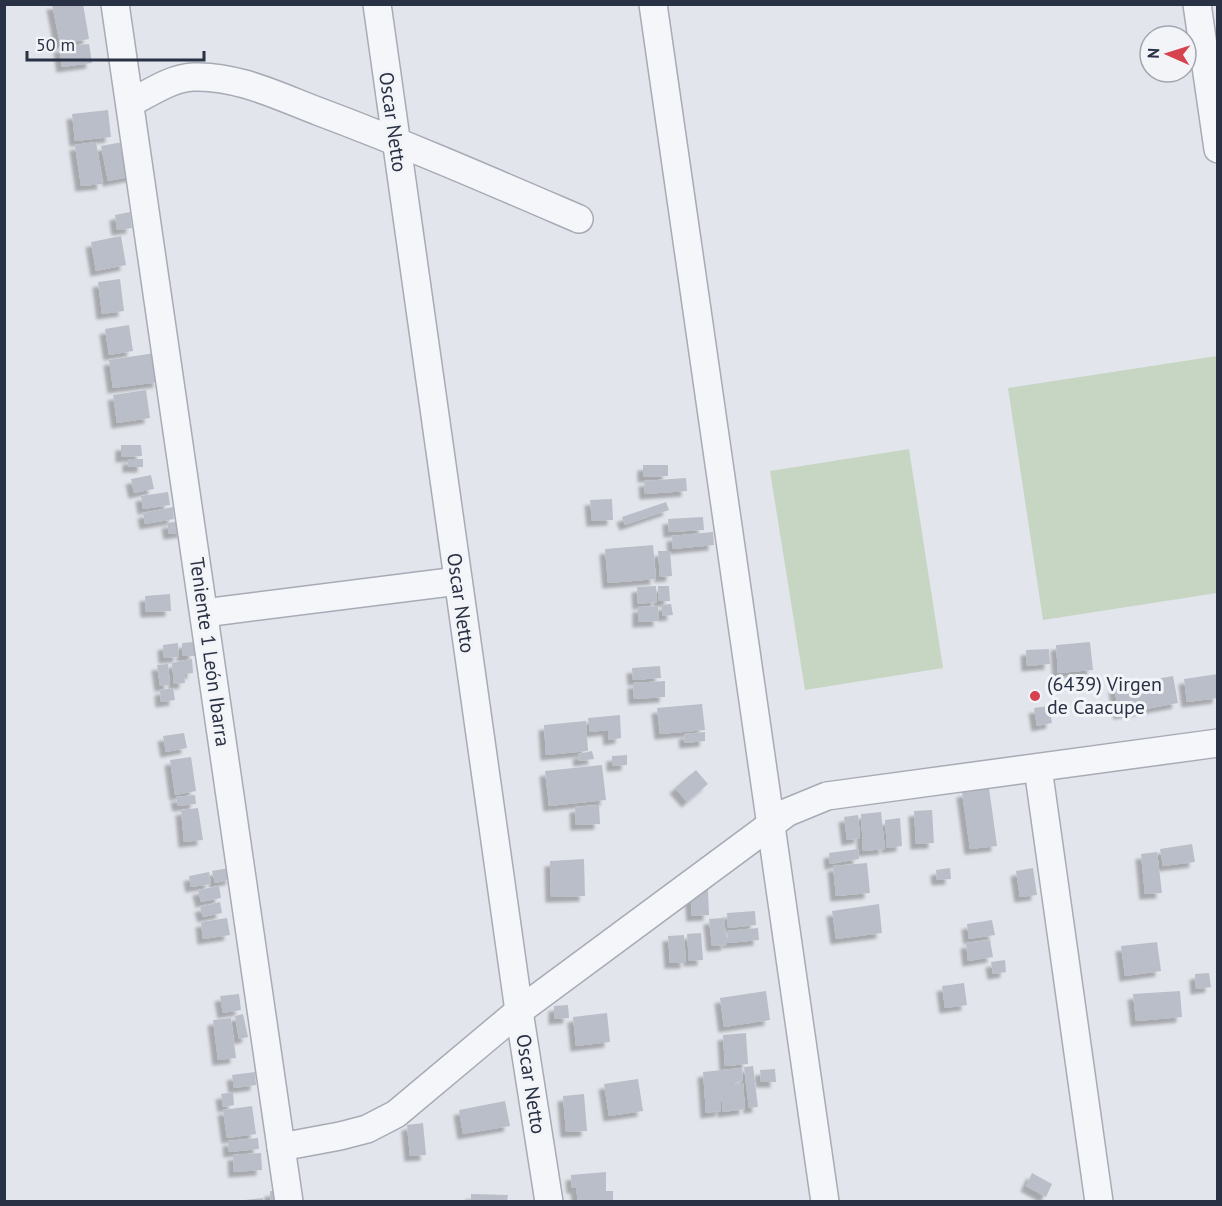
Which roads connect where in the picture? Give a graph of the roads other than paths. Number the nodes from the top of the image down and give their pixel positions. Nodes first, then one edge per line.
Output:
1 (116, 4) edge
2 (377, 4) edge
3 (653, 4) edge
4 (1197, 4) edge
5 (130, 103) junction
6 (396, 140) junction
7 (1218, 149) edge
8 (579, 219) dead end
9 (458, 581) junction
10 (204, 613) junction
11 (1218, 743) edge
12 (1038, 768) junction
13 (771, 823) junction
14 (519, 1011) junction
15 (282, 1147) junction
16 (289, 1202) edge
17 (549, 1202) edge
18 (825, 1202) edge
19 (1099, 1202) edge

1 - 5 street, Teniente 1 León Ibarra
2 - 6 street, Oscar Netto
3 - 13 street
4 - 7 street
5 - 6 street
5 - 10 street, Teniente 1 León Ibarra
6 - 8 street
6 - 9 street, Oscar Netto
9 - 10 street
9 - 14 street, Oscar Netto
10 - 15 street, Teniente 1 León Ibarra
11 - 12 street
12 - 13 street
12 - 19 street
13 - 14 street
13 - 18 street
14 - 15 street
14 - 17 street, Oscar Netto
15 - 16 street, Teniente 1 León Ibarra

